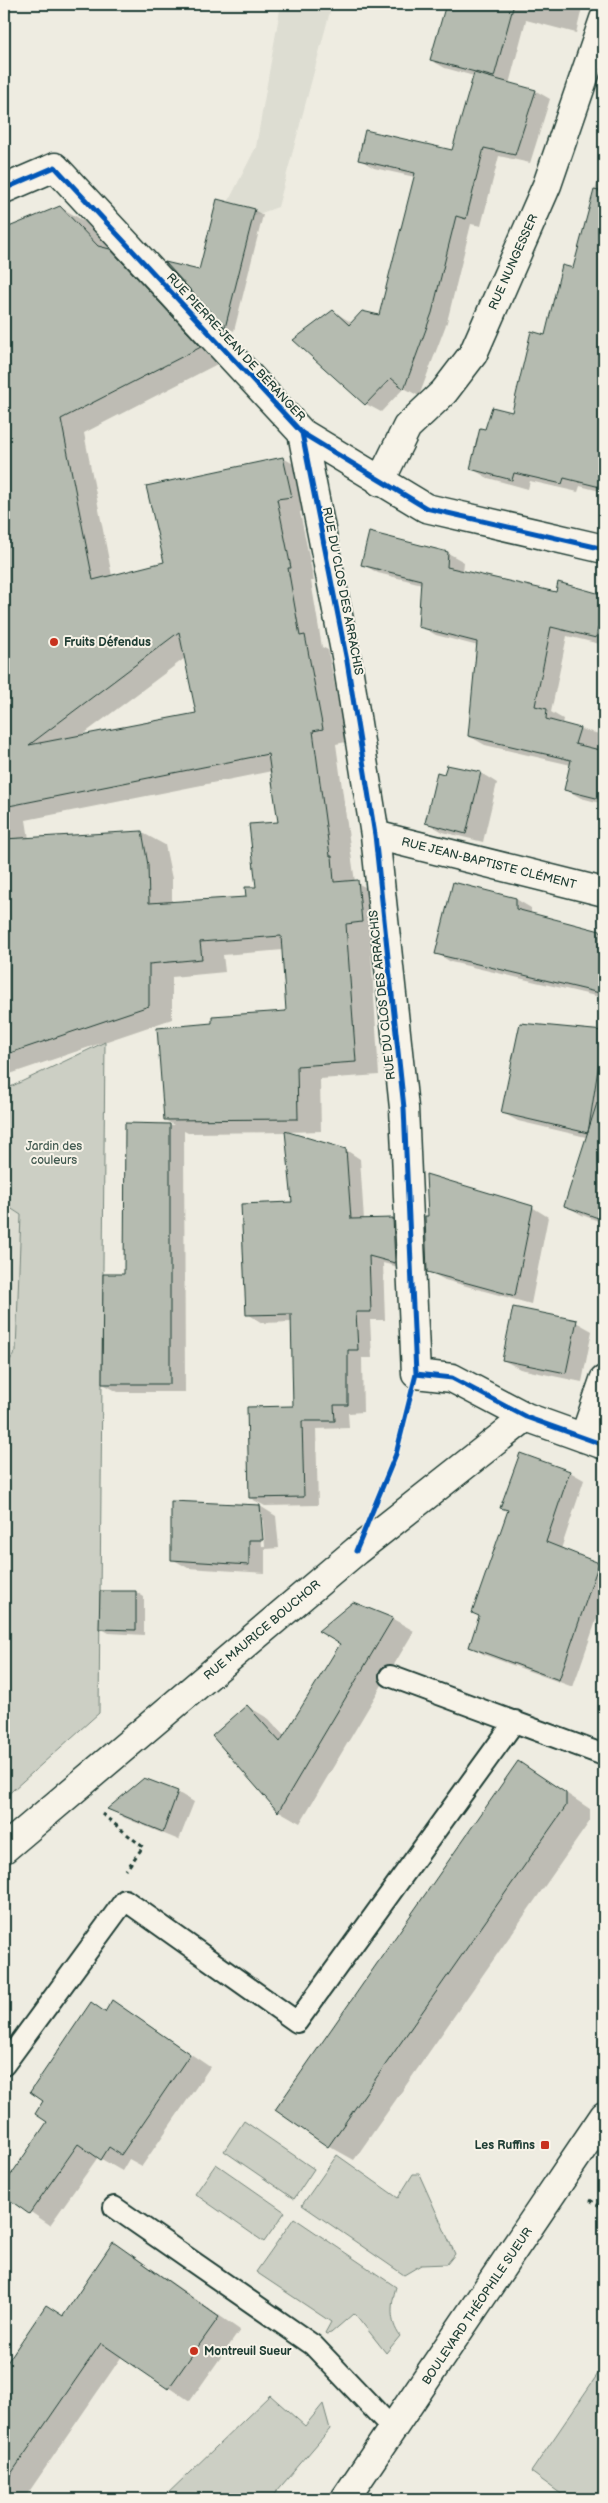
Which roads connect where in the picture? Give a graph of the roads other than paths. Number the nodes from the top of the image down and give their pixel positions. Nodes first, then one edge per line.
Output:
1 (604, 19) edge
2 (4, 189) edge
3 (302, 433) junction
4 (380, 482) junction
5 (604, 549) edge
6 (375, 834) junction
7 (604, 892) edge
8 (604, 1380) edge
9 (526, 1417) junction
10 (594, 1441) edge
11 (390, 1676) dead end
12 (515, 1721) junction
13 (604, 1755) edge
14 (4, 1849) edge
15 (4, 2065) edge
16 (604, 2116) edge
17 (114, 2207) dead end
18 (394, 2429) junction
19 (345, 2498) edge

1 - 4 street, RUE NUNGESSER
2 - 3 street, RUE PIERRE-JEAN DE BÉRANGER
3 - 4 street, RUE PIERRE-JEAN DE BÉRANGER
3 - 6 street, RUE DU CLOS DES ARRACHIS
4 - 5 street, RUE PIERRE-JEAN DE BÉRANGER
6 - 7 street, RUE JEAN-BAPTISTE CLÉMENT
6 - 9 street, RUE DU CLOS DES ARRACHIS
8 - 10 street
9 - 10 street
9 - 14 street, RUE MAURICE BOUCHOR
11 - 12 lane
12 - 13 lane
12 - 15 lane
16 - 18 street, BOULEVARD THÉOPHILE SUEUR
17 - 18 lane
18 - 19 street, BOULEVARD THÉOPHILE SUEUR

